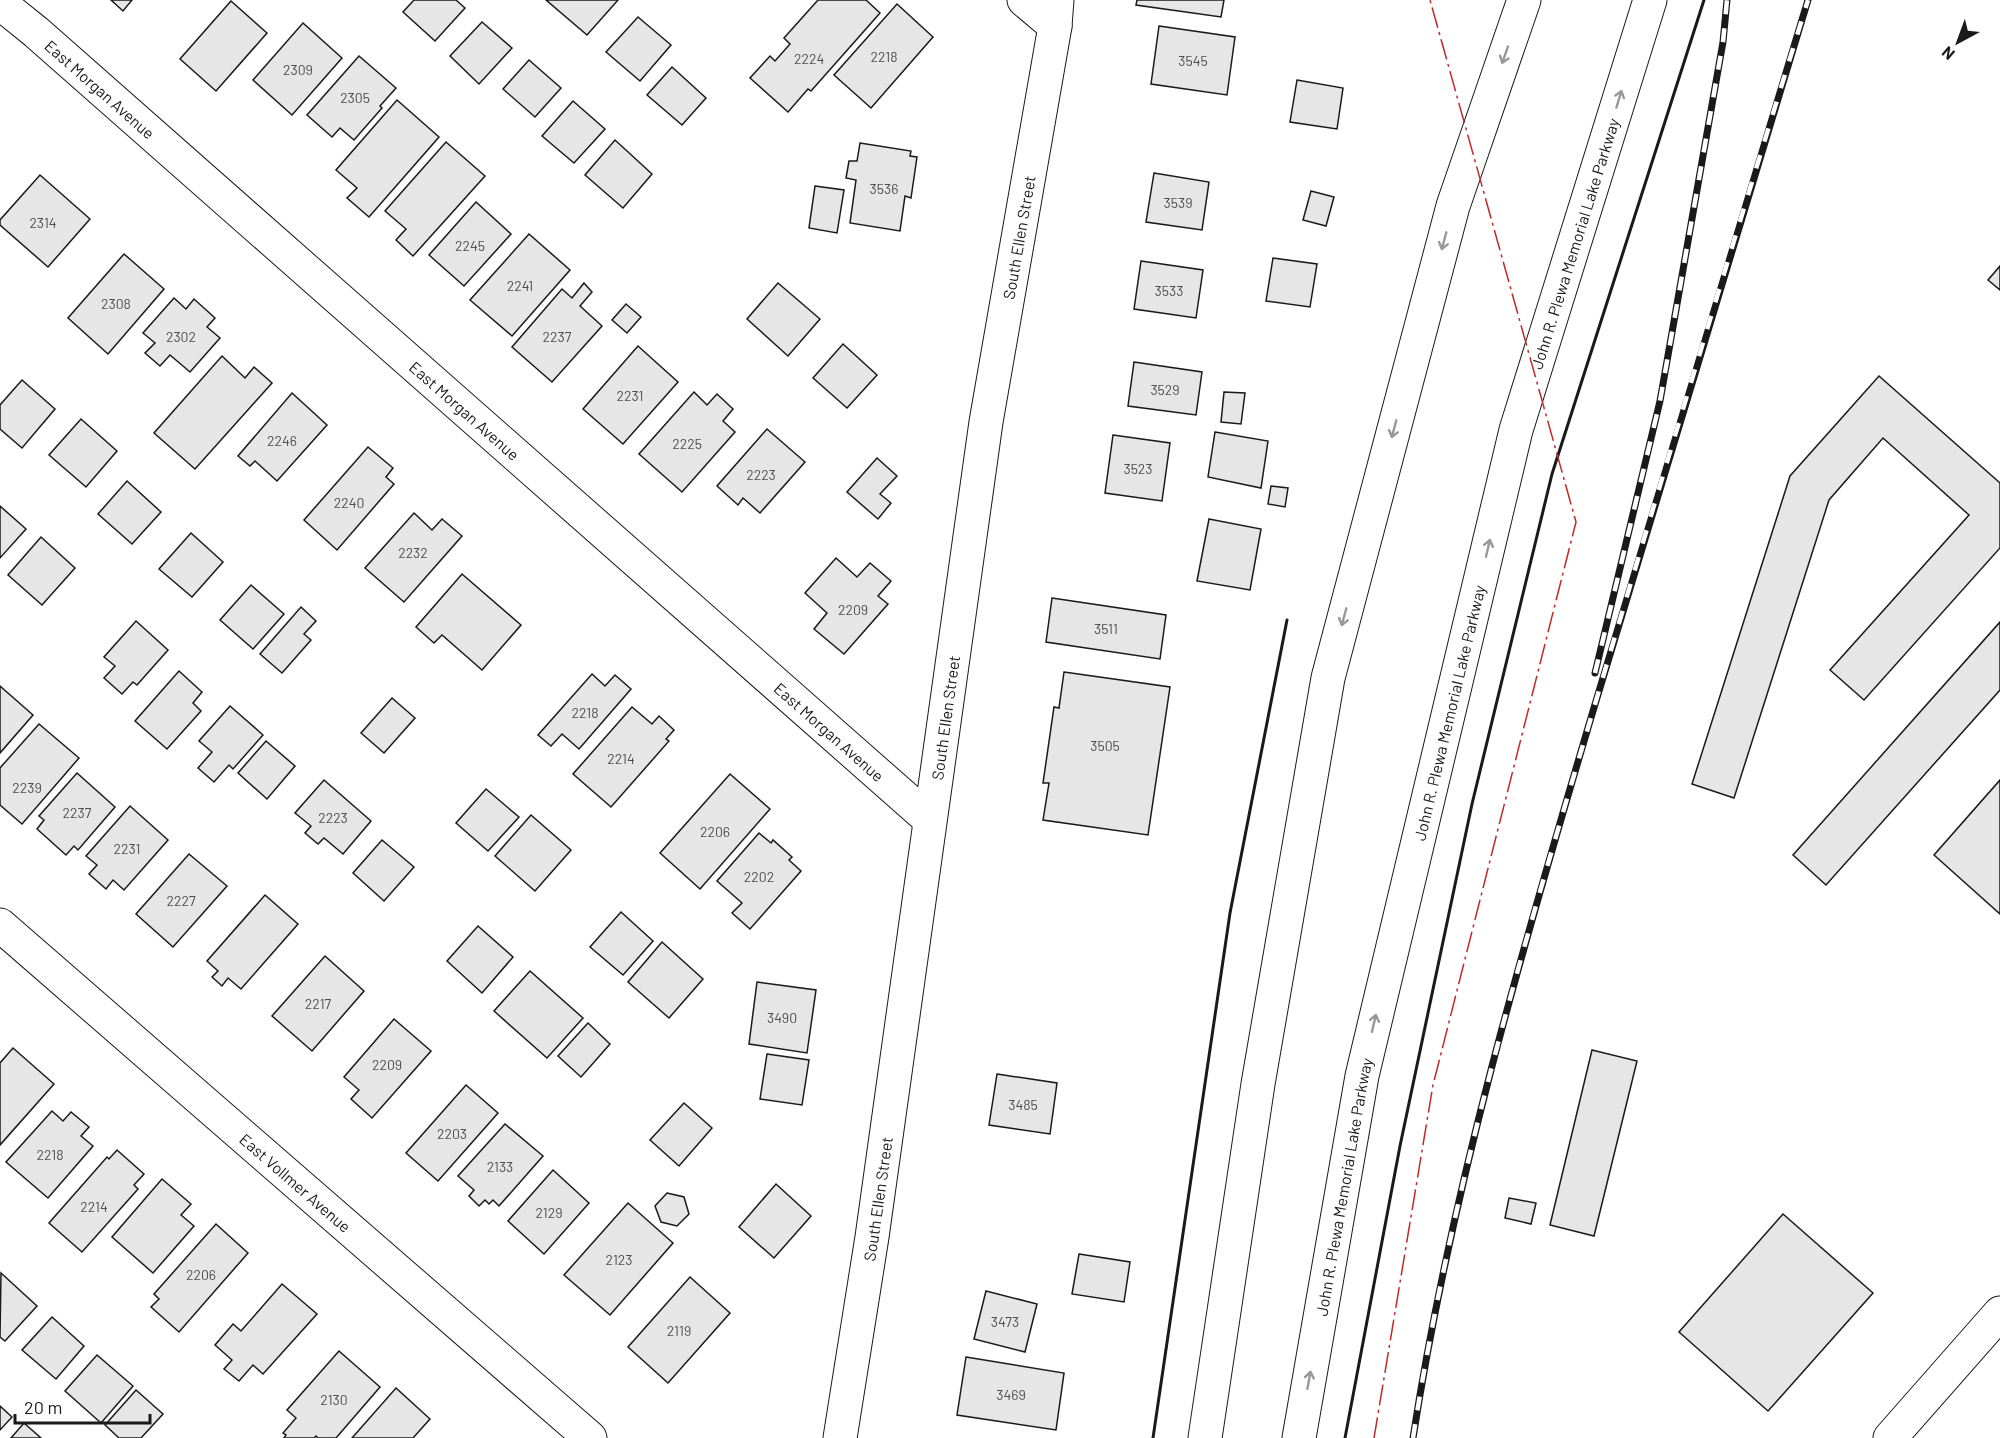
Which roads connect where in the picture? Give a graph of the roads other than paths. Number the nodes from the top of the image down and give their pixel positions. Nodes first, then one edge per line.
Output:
1 (1024, 0) edge
2 (1524, 0) edge
3 (1650, 0) edge
4 (0, 3) edge
5 (1056, 13) edge
6 (929, 819) junction
7 (0, 925) edge
8 (2000, 1313) edge
9 (590, 1438) edge
10 (840, 1438) edge
11 (1205, 1438) edge
12 (1299, 1438) edge
13 (1890, 1438) edge

1 - 5 street
2 -> 11 street
12 -> 3 street, John R. Plewa Memorial Lake Parkway
4 - 6 street, East Morgan Avenue
5 - 6 street, South Ellen Street
6 - 10 street, South Ellen Street
7 - 9 street, East Vollmer Avenue
8 - 13 street

